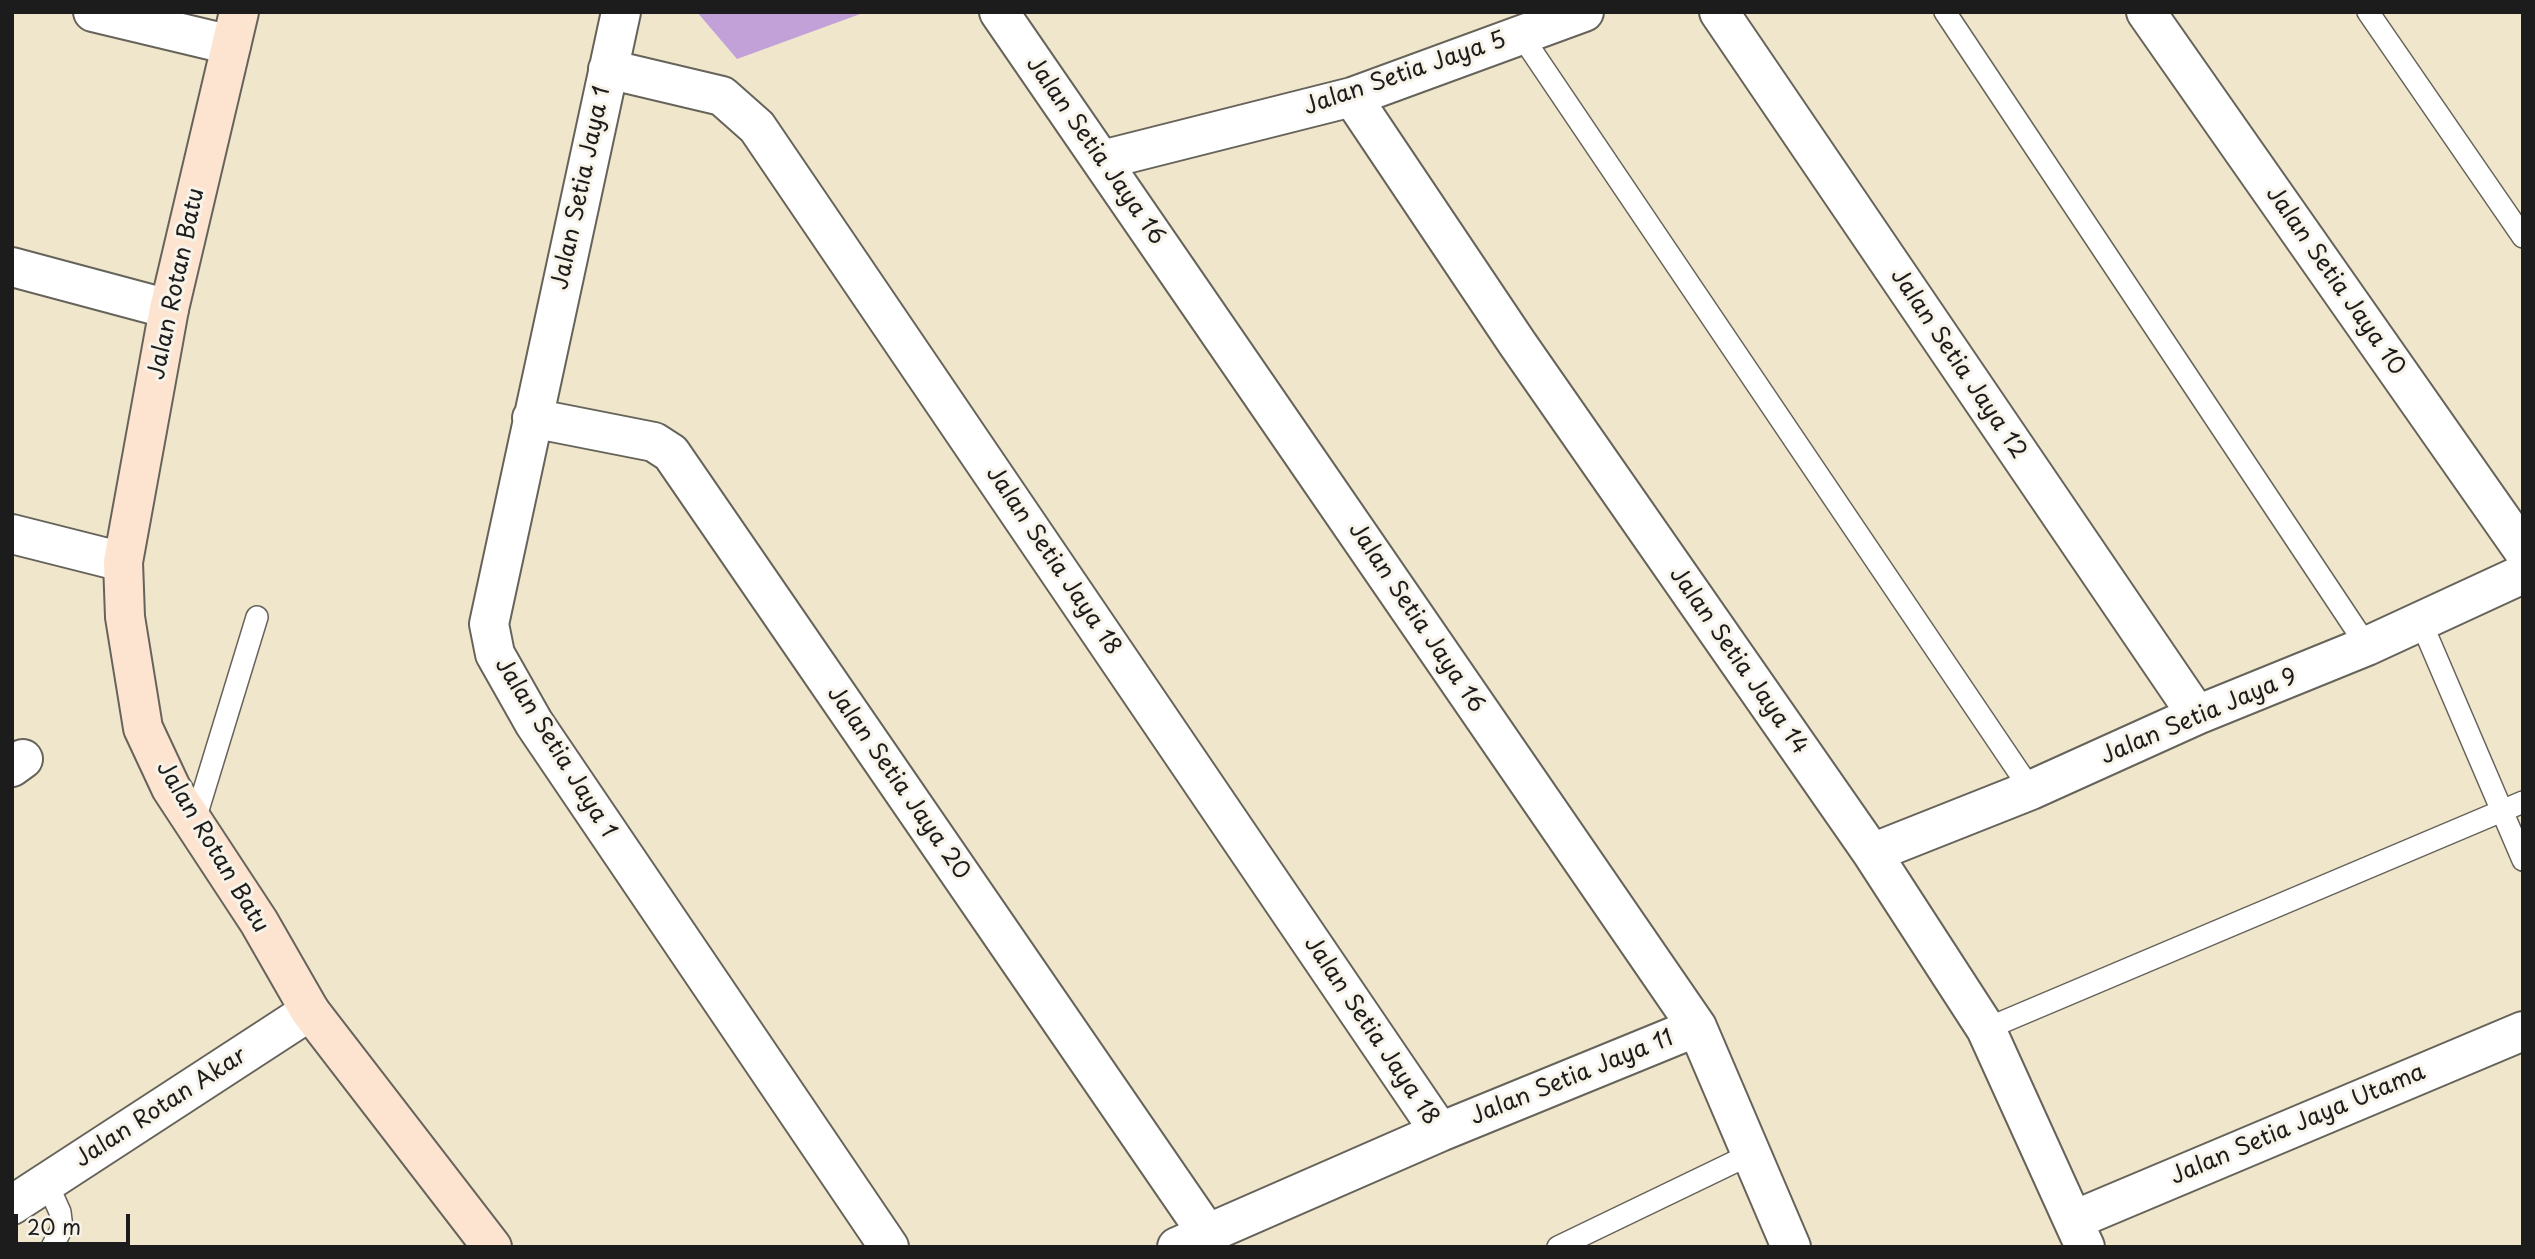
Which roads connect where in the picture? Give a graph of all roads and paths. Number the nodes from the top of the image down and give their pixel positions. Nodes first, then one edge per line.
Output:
1 (93, 12) edge
2 (621, 12) edge
3 (1584, 12) edge
4 (1719, 12) edge
5 (1945, 12) edge
6 (2146, 12) edge
7 (2368, 12) edge
8 (1006, 14) edge
9 (235, 29) edge
10 (1521, 35) junction
11 (608, 69) junction
12 (1352, 97) junction
13 (1101, 160) junction
14 (2523, 237) edge
15 (12, 267) edge
16 (169, 309) junction
17 (532, 418) junction
18 (12, 534) edge
19 (2523, 550) edge
20 (123, 562) junction
21 (2523, 574) edge
22 (257, 617) dead end
23 (2421, 622) junction
24 (2367, 646) junction
25 (2197, 715) junction
26 (2031, 790) junction
27 (2523, 802) edge
28 (2501, 811) junction
29 (194, 823) junction
30 (1872, 853) junction
31 (2523, 860) edge
32 (310, 1011) junction
33 (1697, 1027) junction
34 (1986, 1028) junction
35 (2523, 1031) edge
36 (1440, 1132) junction
37 (1751, 1154) junction
38 (47, 1183) junction
39 (12, 1205) edge
40 (2079, 1233) edge
41 (1192, 1240) edge
42 (52, 1247) edge
43 (492, 1247) edge
44 (889, 1247) edge
45 (1558, 1247) edge
46 (1791, 1247) edge

1 - 9 street
2 - 11 street, Jalan Setia Jaya 1
3 - 10 street, Jalan Setia Jaya 5
4 - 25 street, Jalan Setia Jaya 12
5 - 24 lane
6 - 19 street, Jalan Setia Jaya 10
7 - 14 lane
8 - 13 street, Jalan Setia Jaya 16
9 - 16 street, Jalan Rotan Batu
10 - 12 street, Jalan Setia Jaya 5
10 - 26 lane
11 - 17 street, Jalan Setia Jaya 1
11 - 36 street, Jalan Setia Jaya 18
12 - 13 street, Jalan Setia Jaya 5
12 - 30 street, Jalan Setia Jaya 14
13 - 33 street, Jalan Setia Jaya 16
15 - 16 street
16 - 20 street, Jalan Rotan Batu
17 - 41 street, Jalan Setia Jaya 20
17 - 44 street, Jalan Setia Jaya 1
18 - 20 street
20 - 29 street, Jalan Rotan Batu
21 - 23 street, Jalan Setia Jaya 9
22 - 29 lane
23 - 24 street, Jalan Setia Jaya 9
23 - 28 lane
24 - 25 street, Jalan Setia Jaya 9
25 - 26 street, Jalan Setia Jaya 9
26 - 30 street, Jalan Setia Jaya 9
27 - 28 lane
28 - 31 lane
28 - 34 lane
29 - 32 street, Jalan Rotan Batu
30 - 34 street, Jalan Setia Jaya 14
32 - 38 street, Jalan Rotan Akar
32 - 43 street, Jalan Rotan Batu
33 - 36 street, Jalan Setia Jaya 11
33 - 37 street, Jalan Setia Jaya 16
34 - 40 street, Jalan Setia Jaya 14
35 - 40 street, Jalan Setia Jaya Utama
36 - 41 street, Jalan Setia Jaya 11
37 - 45 lane
37 - 46 street, Jalan Setia Jaya 16
38 - 39 street, Jalan Rotan Akar
38 - 42 lane

